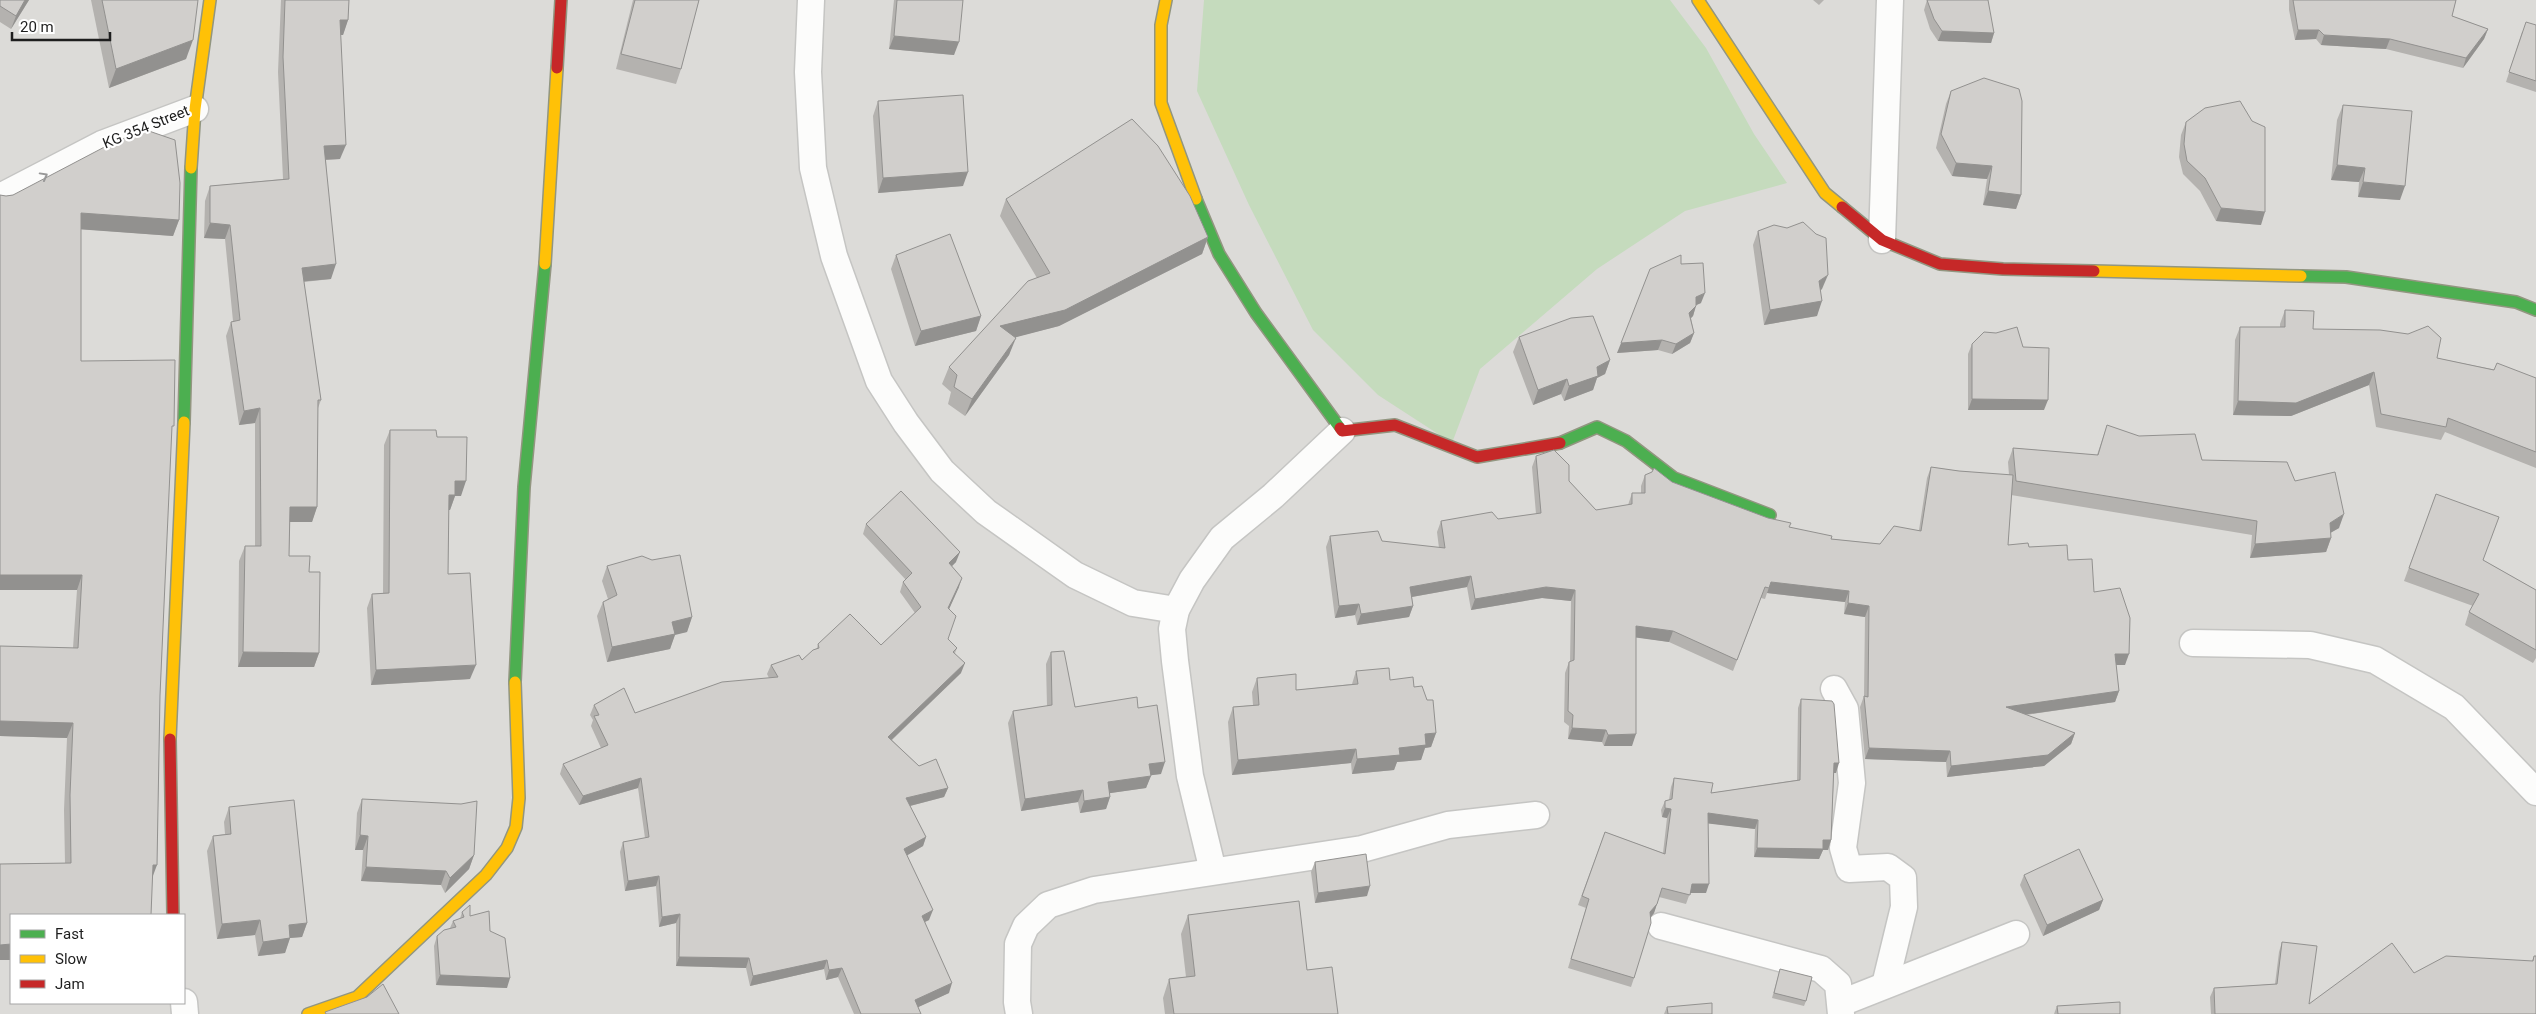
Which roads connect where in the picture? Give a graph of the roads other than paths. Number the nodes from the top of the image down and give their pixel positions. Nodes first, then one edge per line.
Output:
1 (210, 0) edge
2 (561, 0) edge
3 (811, 0) edge
4 (1166, 0) edge
5 (1698, 0) edge
6 (1890, 0) edge
7 (195, 109) junction
8 (0, 197) edge
9 (1882, 240) junction
10 (2536, 310) edge
11 (1342, 431) junction
12 (1770, 515) dead end
13 (1176, 610) junction
14 (2193, 643) dead end
15 (1834, 689) dead end
16 (2536, 792) edge
17 (1536, 815) dead end
18 (1213, 871) junction
19 (173, 914) edge
20 (1661, 926) dead end
21 (2016, 934) dead end
22 (1885, 985) junction
23 (1841, 1009) edge
24 (308, 1014) edge
25 (1019, 1014) edge

1 - 7 street, KG 354 Street
2 - 24 street
3 - 13 street
4 - 11 street
5 - 9 street
6 - 9 street
8 -> 7 street, KG 354 Street
7 - 19 street
9 - 10 street
11 - 12 street
11 - 13 street
13 - 18 street
14 - 16 street
15 - 22 street
17 - 18 street
18 - 25 street
20 - 23 street
21 - 22 street
22 - 23 street

